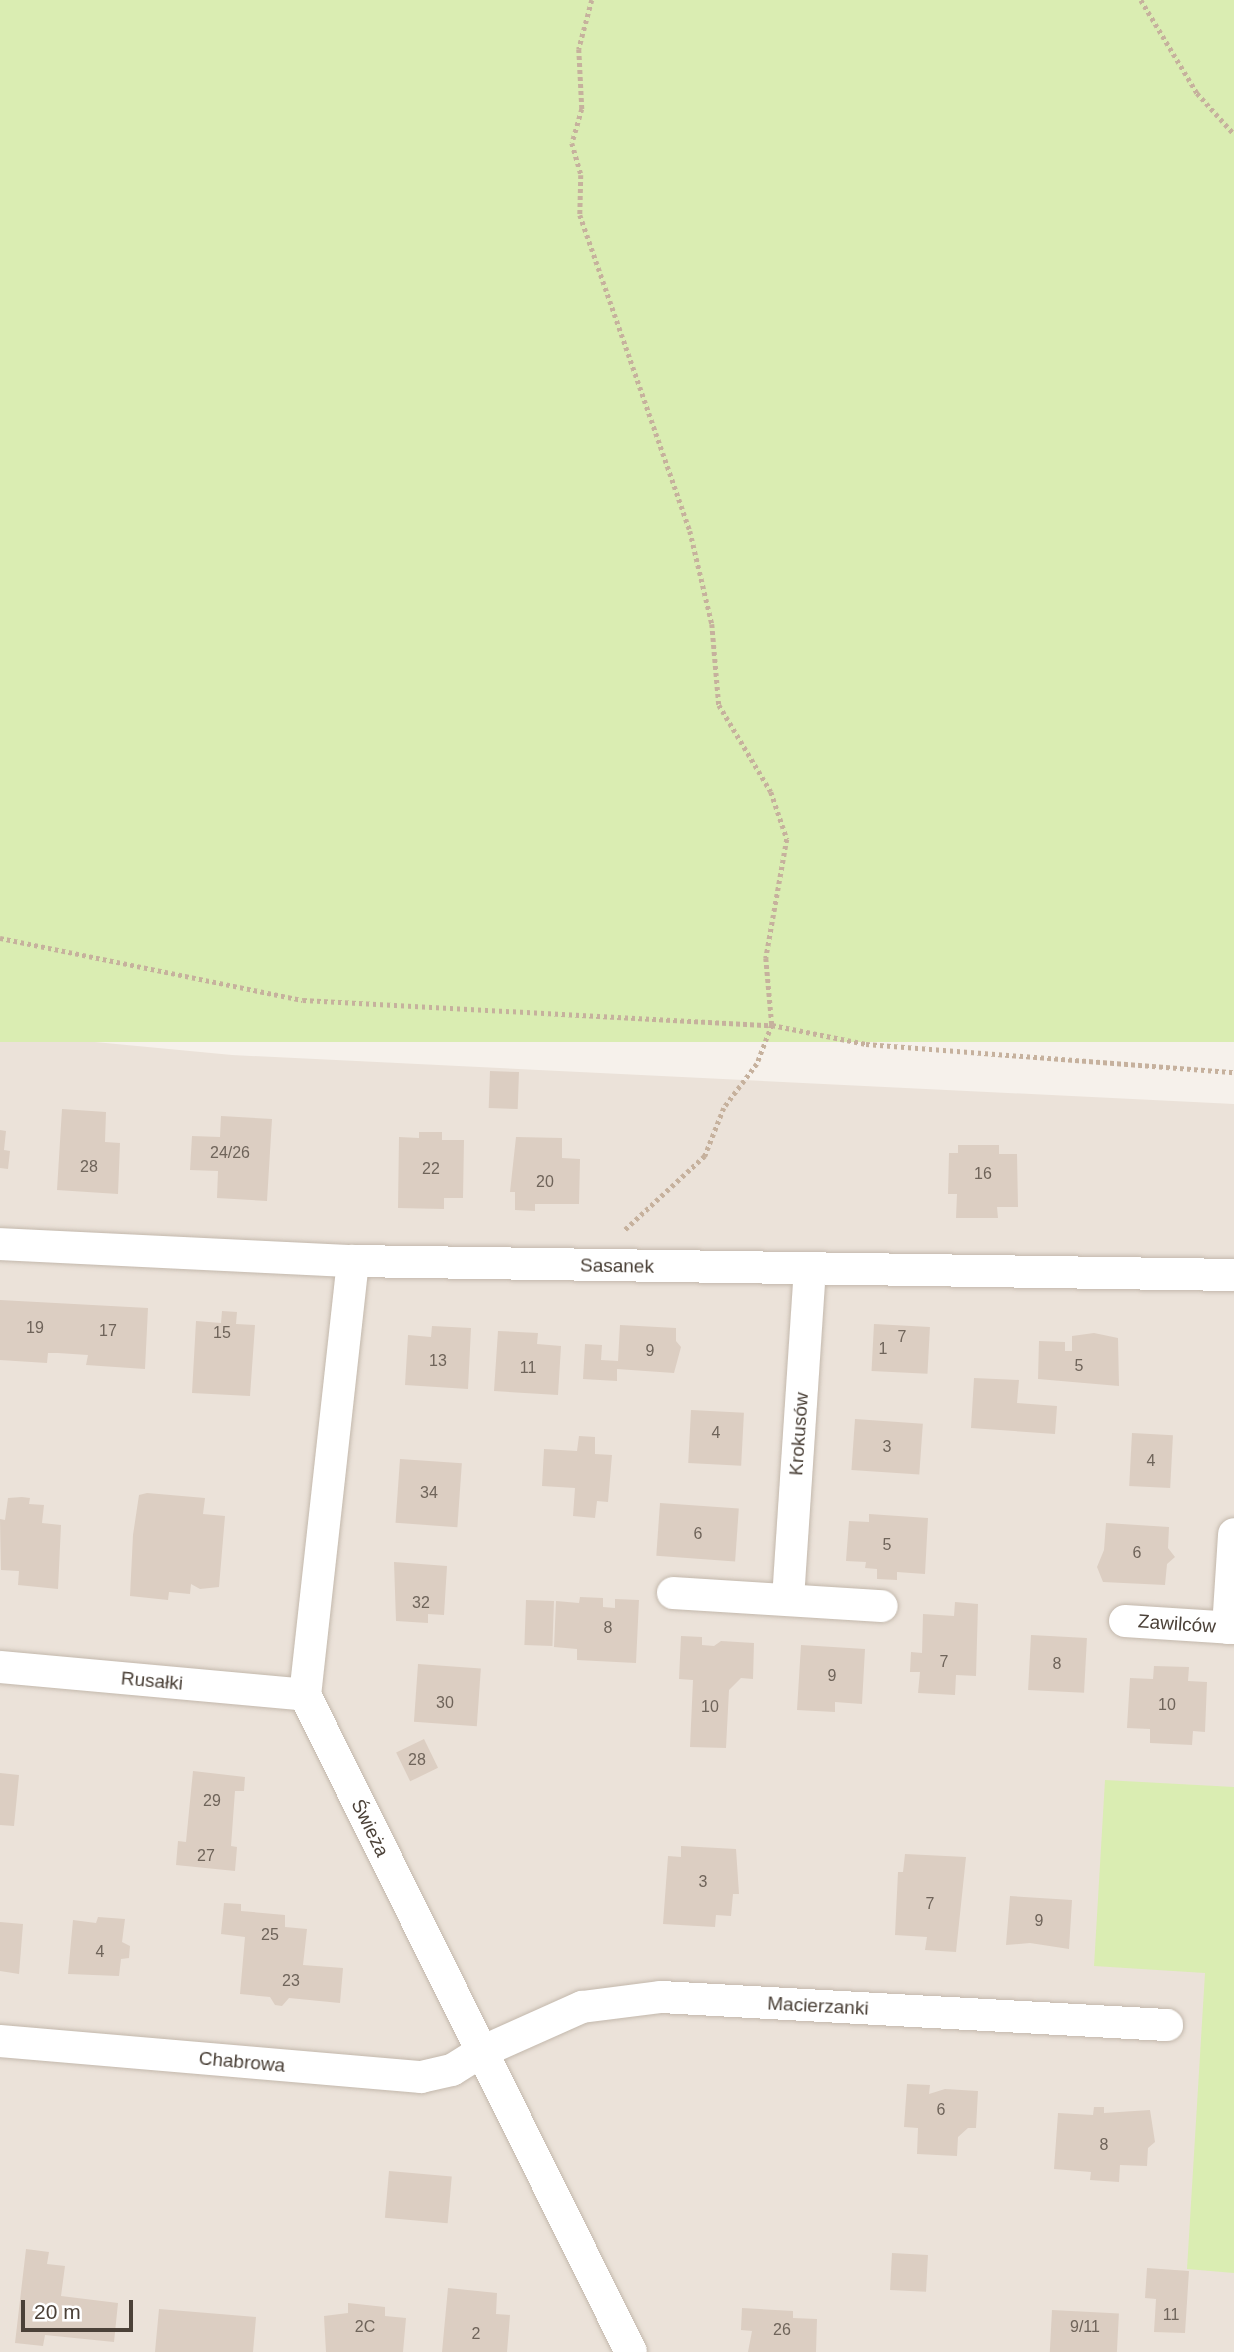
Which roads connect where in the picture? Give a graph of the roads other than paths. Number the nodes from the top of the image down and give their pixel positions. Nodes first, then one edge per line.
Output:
1 (0, 1244) edge
2 (353, 1261) junction
3 (810, 1270) junction
4 (1234, 1275) edge
5 (1234, 1534) edge
6 (673, 1593) dead end
7 (788, 1599) junction
8 (882, 1606) dead end
9 (1125, 1620) dead end
10 (1231, 1628) edge
11 (0, 1667) edge
12 (305, 1695) junction
13 (1167, 2025) dead end
14 (0, 2041) edge
15 (479, 2053) junction
16 (631, 2352) edge

1 - 2 street, Sasanek
2 - 3 street, Sasanek
2 - 12 street
3 - 4 street, Sasanek
3 - 7 street, Krokusów
5 - 10 street, Zawilców
6 - 7 street
7 - 8 street
9 - 10 street, Zawilców
11 - 12 street, Rusałki
12 - 15 street, Świeża
13 - 15 street, Macierzanki
14 - 15 street, Chabrowa
15 - 16 street, Świeża

